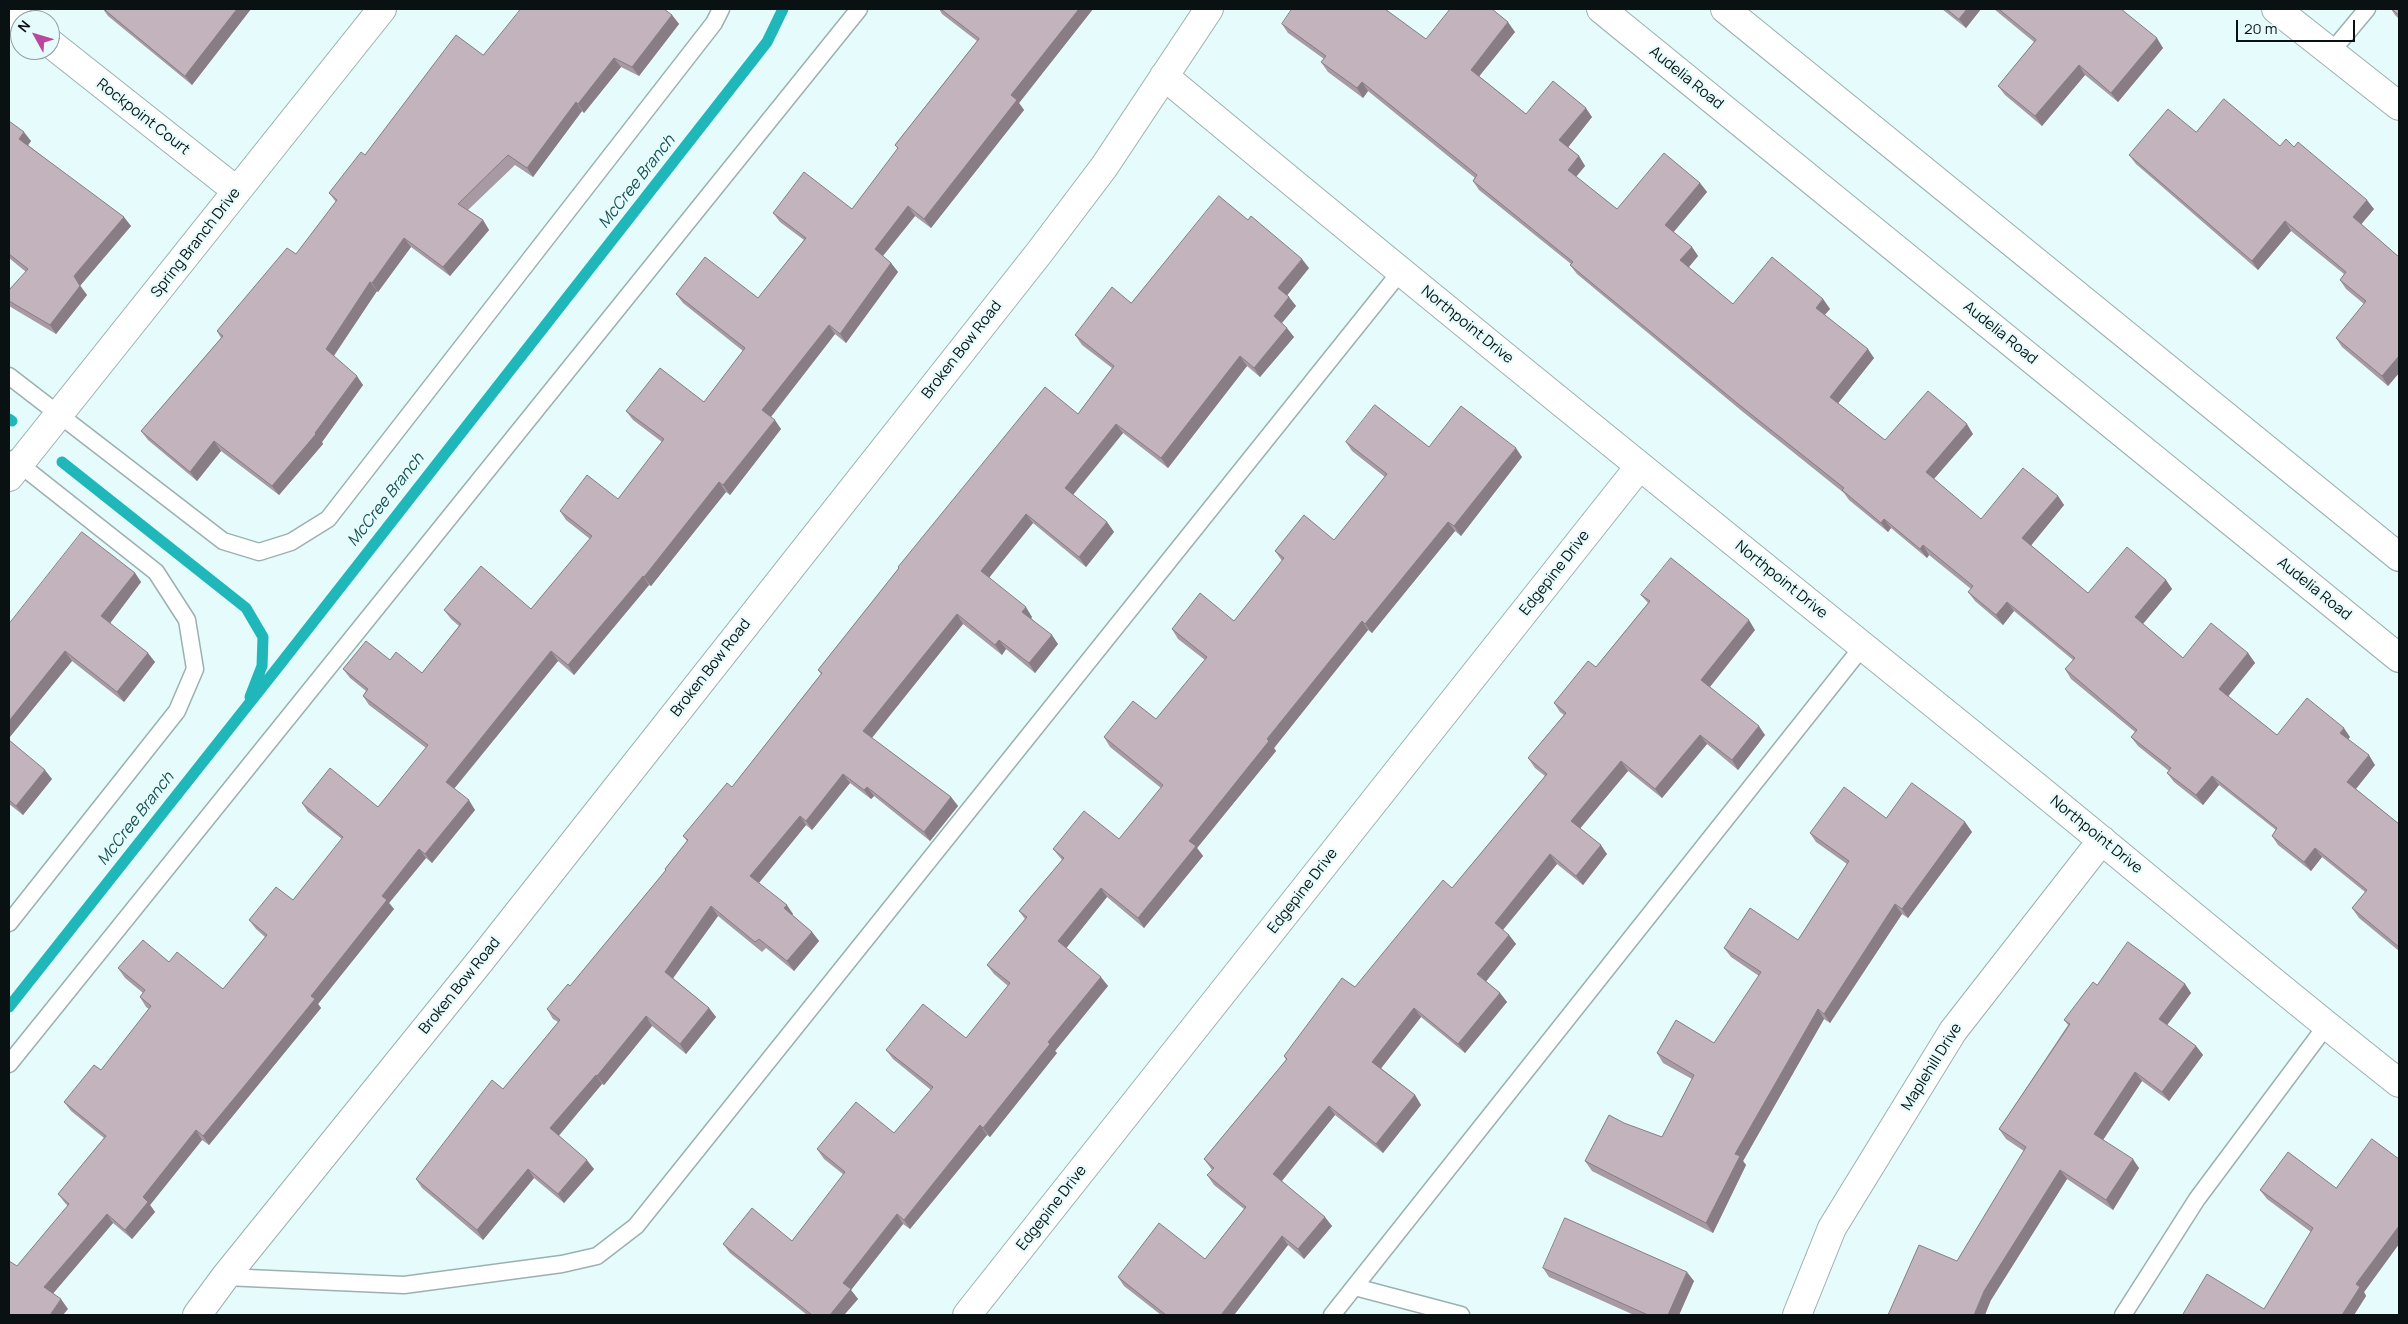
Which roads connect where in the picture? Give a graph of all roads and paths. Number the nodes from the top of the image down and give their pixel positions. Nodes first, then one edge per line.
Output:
1 (382, 9) edge
2 (721, 9) edge
3 (859, 9) edge
4 (1209, 9) edge
5 (1601, 9) edge
6 (1725, 9) edge
7 (2276, 9) edge
8 (2367, 9) edge
9 (2332, 51) junction
10 (60, 52) edge
11 (1164, 76) junction
12 (2399, 106) edge
13 (237, 191) junction
14 (1401, 271) junction
15 (9, 376) edge
16 (58, 416) junction
17 (12, 466) edge
18 (1639, 466) junction
19 (2399, 557) edge
20 (1863, 646) junction
21 (2399, 658) edge
22 (2102, 840) junction
23 (9, 923) edge
24 (2326, 1026) junction
25 (9, 1064) edge
26 (2399, 1083) edge
27 (225, 1277) junction
28 (1355, 1287) junction
29 (197, 1315) edge
30 (967, 1315) edge
31 (1332, 1315) edge
32 (1461, 1315) edge
33 (1797, 1315) edge
34 (2123, 1315) edge

1 - 13 street, Spring Branch Drive
2 - 16 lane
3 - 25 lane
4 - 11 street, Broken Bow Road
5 - 21 street, Audelia Road
6 - 19 street
7 - 9 street
8 - 9 lane
9 - 12 street
10 - 13 street, Rockpoint Court
11 - 14 street, Northpoint Drive
11 - 27 street, Broken Bow Road
13 - 16 street, Spring Branch Drive
14 - 18 street, Northpoint Drive
14 - 27 lane
15 - 16 lane
16 - 17 street, Spring Branch Drive
17 - 23 lane
18 - 20 street, Northpoint Drive
18 - 30 street, Edgepine Drive
20 - 22 street, Northpoint Drive
20 - 28 lane
22 - 24 street, Northpoint Drive
22 - 33 street, Maplehill Drive
24 - 26 street, Northpoint Drive
24 - 34 lane
27 - 29 street, Broken Bow Road
28 - 31 lane
28 - 32 lane

